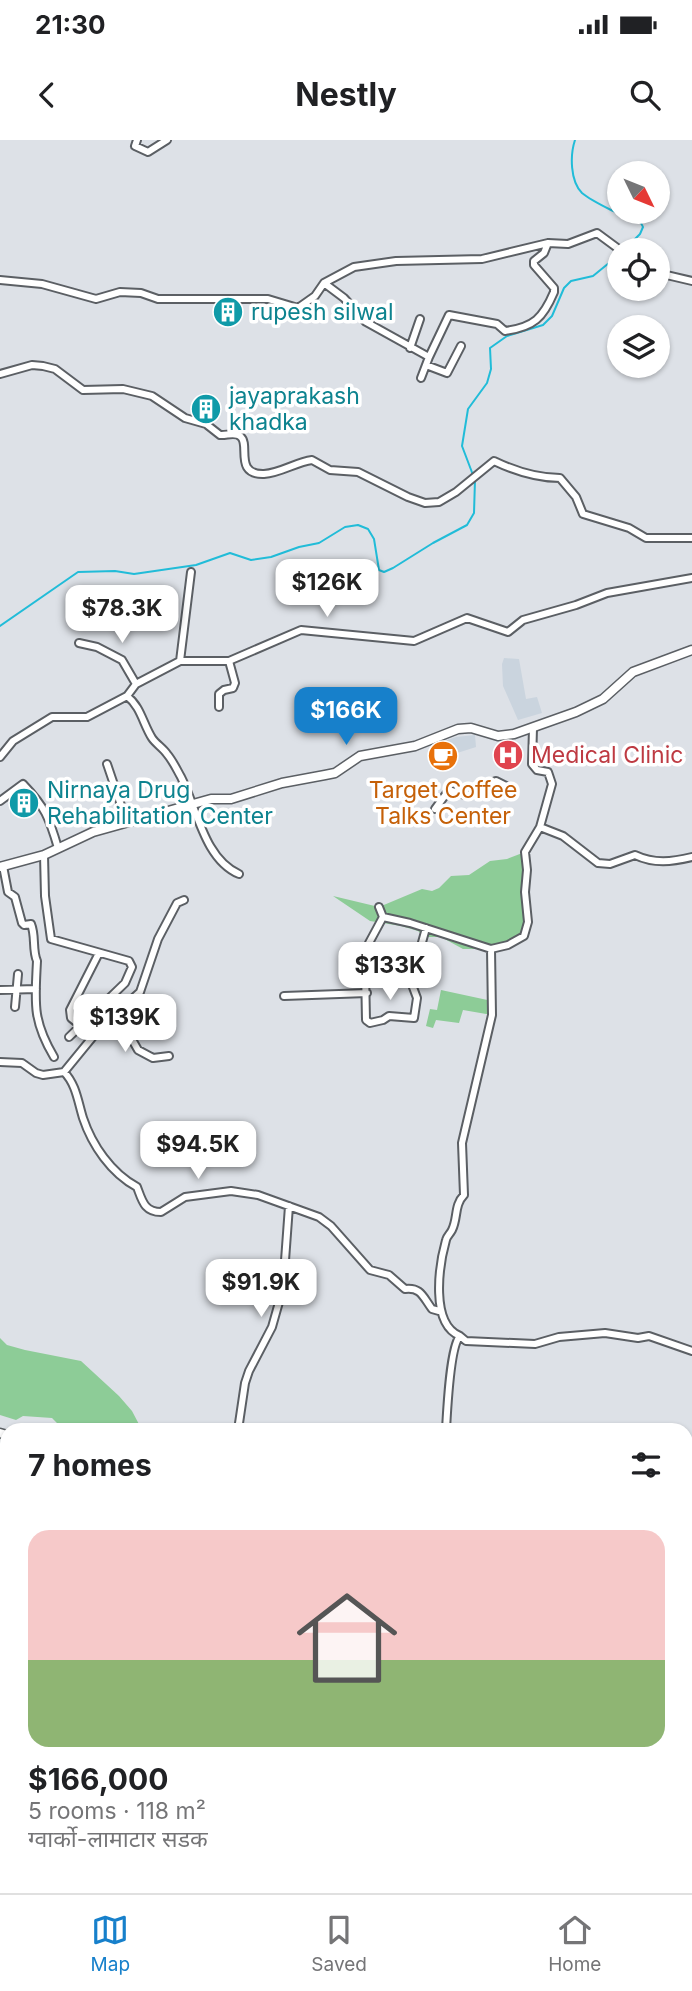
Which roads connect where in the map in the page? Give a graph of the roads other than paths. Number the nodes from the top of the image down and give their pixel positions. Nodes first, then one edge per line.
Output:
1 (137, 140) edge
2 (167, 140) edge
3 (607, 241) edge
4 (548, 243) junction
5 (670, 276) edge
6 (0, 280) edge
7 (692, 281) edge
8 (324, 283) junction
9 (420, 319) dead end
10 (461, 346) dead end
11 (410, 348) junction
12 (429, 357) junction
13 (426, 365) junction
14 (0, 374) edge
15 (421, 378) dead end
16 (692, 538) edge
17 (191, 572) dead end
18 (692, 578) edge
19 (79, 643) dead end
20 (692, 650) edge
21 (180, 661) junction
22 (229, 661) junction
23 (136, 684) junction
24 (127, 696) junction
25 (219, 707) dead end
26 (533, 728) junction
27 (0, 757) edge
28 (107, 764) dead end
29 (506, 786) dead end
30 (0, 801) edge
31 (191, 805) junction
32 (435, 809) dead end
33 (127, 823) junction
34 (540, 827) junction
35 (58, 848) junction
36 (44, 855) junction
37 (692, 857) edge
38 (1, 867) edge
39 (239, 874) dead end
40 (184, 900) dead end
41 (379, 907) dead end
42 (383, 918) junction
43 (426, 929) junction
44 (491, 949) junction
45 (99, 953) junction
46 (18, 974) dead end
47 (36, 989) junction
48 (0, 990) edge
49 (18, 991) junction
50 (367, 993) junction
51 (284, 996) dead end
52 (106, 1002) junction
53 (15, 1007) dead end
54 (117, 1013) junction
55 (81, 1026) junction
56 (69, 1037) dead end
57 (169, 1056) dead end
58 (54, 1057) dead end
59 (0, 1062) edge
60 (64, 1072) junction
61 (289, 1206) junction
62 (439, 1311) junction
63 (460, 1336) junction
64 (692, 1351) edge
65 (239, 1423) edge
66 (446, 1423) edge

1 - 2 street
3 - 4 street
4 - 8 street
4 - 12 street
5 - 7 street
6 - 8 street
8 - 11 street
9 - 11 street
10 - 13 street
11 - 12 street
12 - 13 street
13 - 15 street
14 - 16 street
17 - 21 street
18 - 22 street
19 - 23 street
20 - 26 main road
21 - 22 street
21 - 23 street
22 - 25 street
23 - 24 street
24 - 27 street
24 - 31 street
26 - 31 main road
26 - 34 street
28 - 33 street
29 - 32 street
30 - 35 street
31 - 33 main road
31 - 39 street
33 - 35 main road
34 - 37 street
34 - 44 street
35 - 36 main road
36 - 38 main road
36 - 45 street
38 - 47 street
40 - 54 street
41 - 42 street
42 - 43 street
42 - 50 street
43 - 44 street
43 - 50 street
44 - 62 street
45 - 52 street
45 - 55 street
46 - 49 street
47 - 49 street
47 - 58 street
48 - 49 street
49 - 53 street
50 - 51 street
52 - 54 street
52 - 55 street
54 - 57 street
54 - 60 street
55 - 56 street
59 - 60 street
60 - 61 street
61 - 62 street
61 - 65 street
62 - 63 street
63 - 64 street
63 - 66 street

